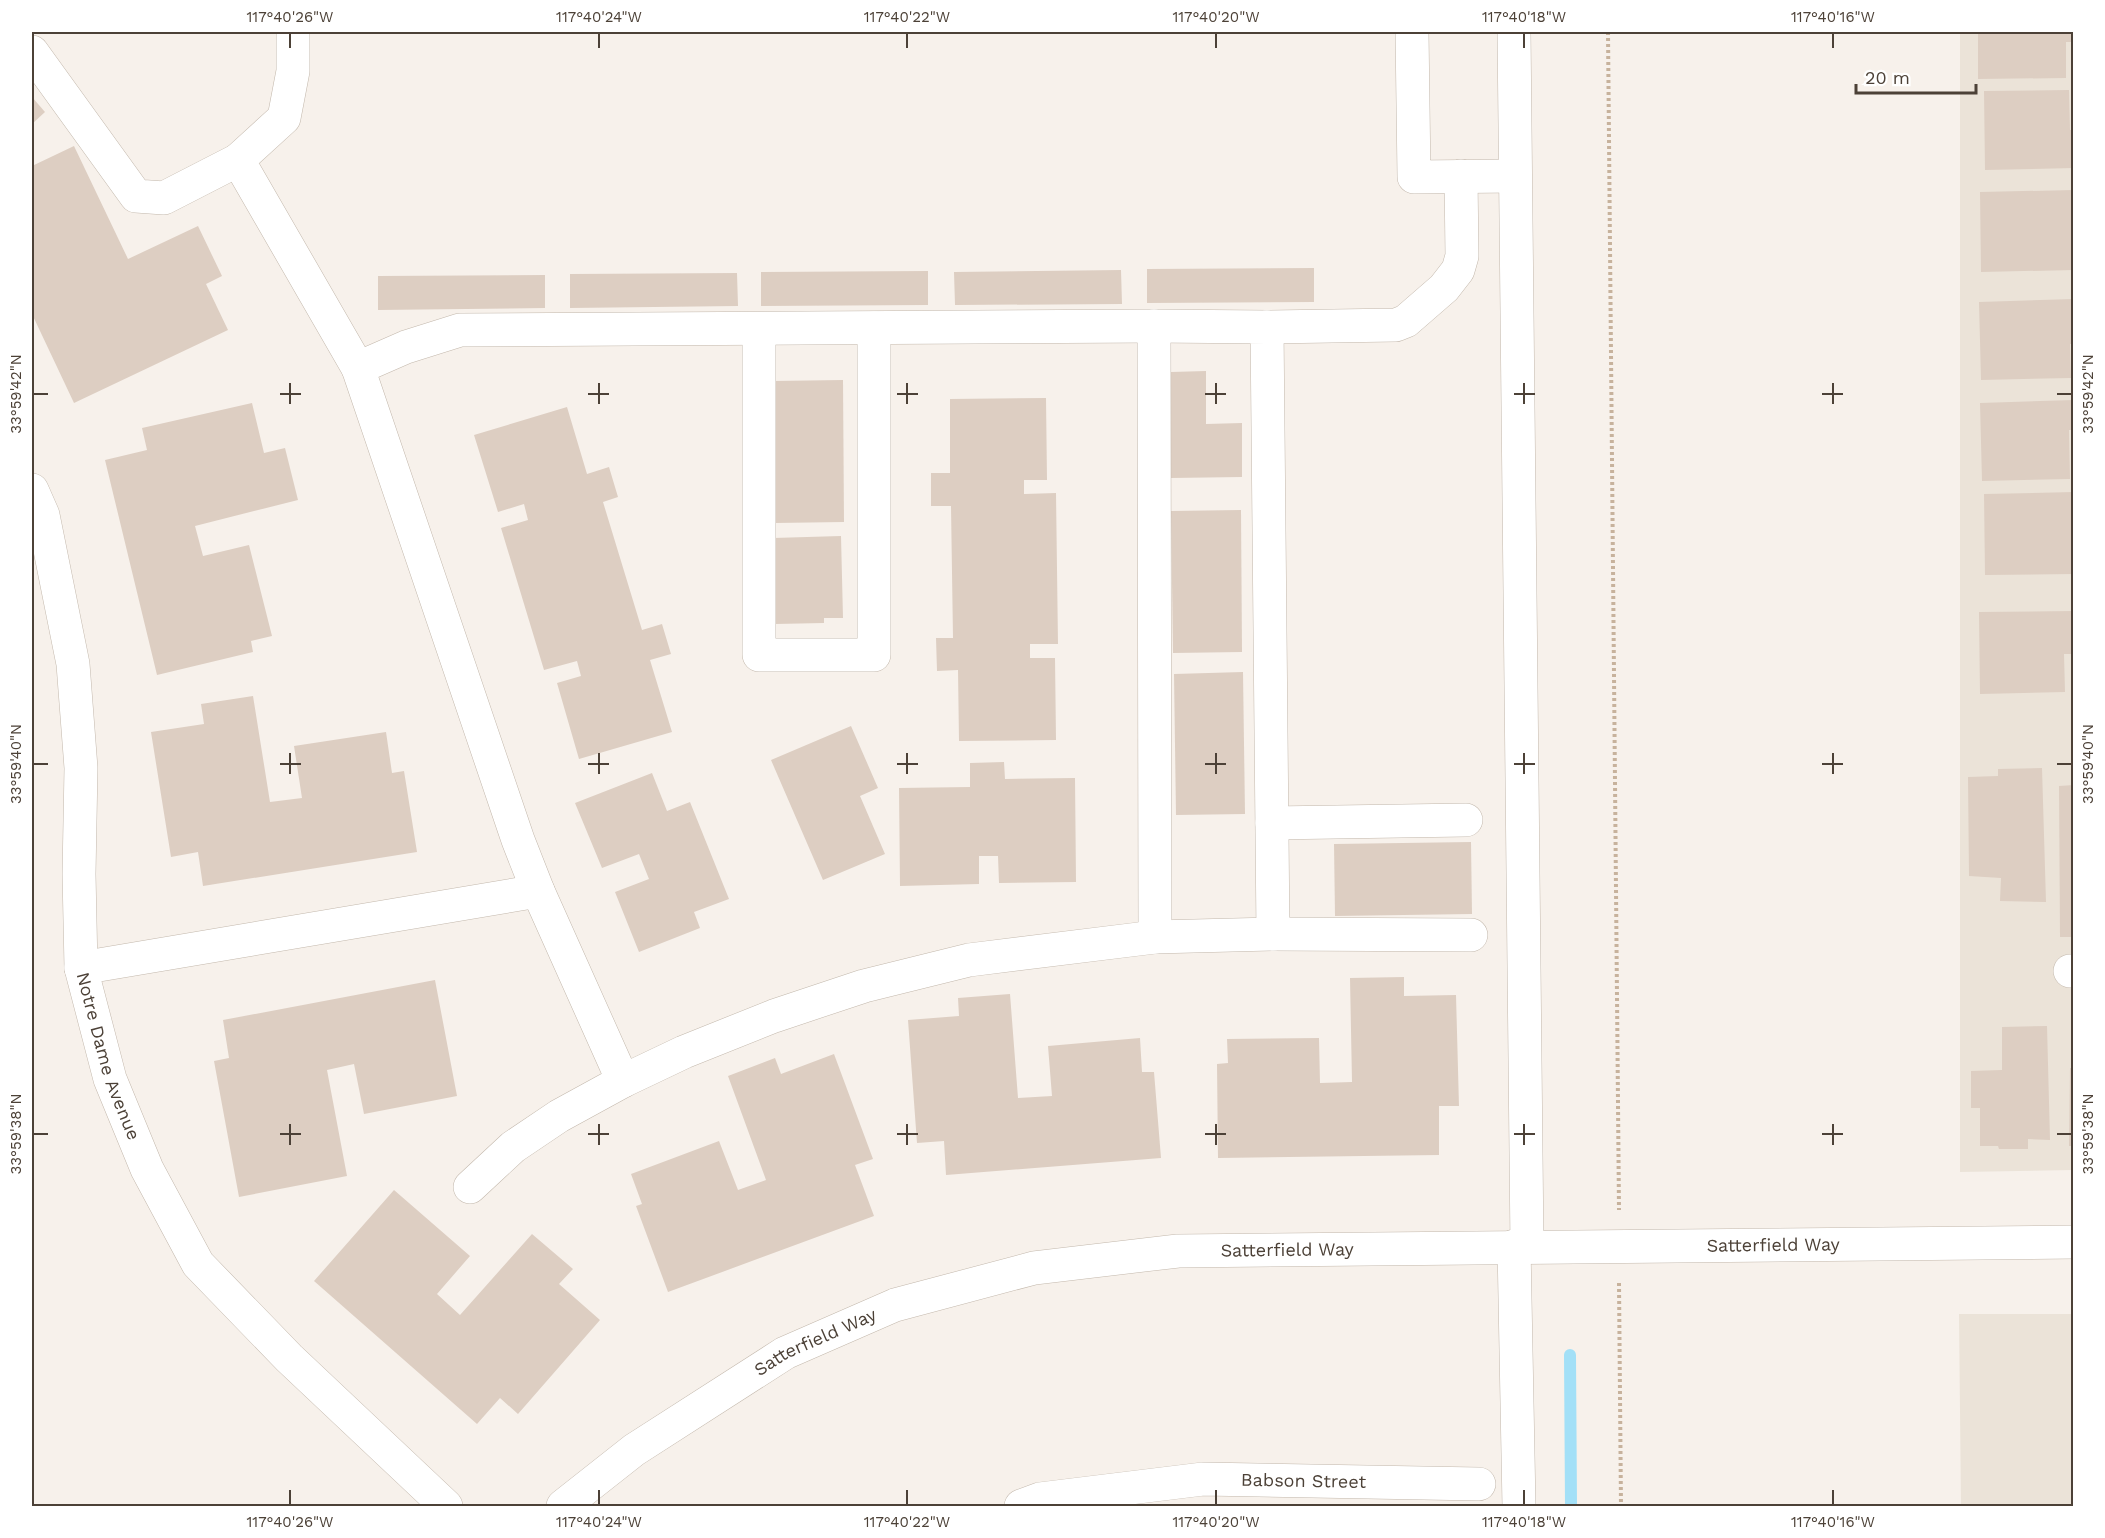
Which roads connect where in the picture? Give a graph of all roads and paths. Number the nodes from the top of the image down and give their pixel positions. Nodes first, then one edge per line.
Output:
1 (292, 32) edge
2 (1412, 32) edge
3 (1514, 32) edge
4 (1608, 32) edge
5 (32, 52) edge
6 (238, 160) junction
7 (1461, 176) junction
8 (1515, 176) junction
9 (1154, 326) junction
10 (1267, 327) junction
11 (874, 328) junction
12 (759, 329) junction
13 (358, 368) junction
14 (32, 490) edge
15 (1466, 820) dead end
16 (1272, 823) junction
17 (538, 891) junction
18 (1273, 934) junction
19 (1471, 935) dead end
20 (1155, 937) junction
21 (81, 968) junction
22 (623, 1081) junction
23 (471, 1187) dead end
24 (1619, 1192) dead end
25 (2073, 1242) edge
26 (1521, 1246) junction
27 (1619, 1298) dead end
28 (1479, 1484) dead end
29 (1204, 1493) edge
30 (446, 1506) edge
31 (563, 1506) edge
32 (1021, 1506) edge
33 (1519, 1506) edge
34 (1621, 1506) edge

1 - 6 street
2 - 7 street
3 - 8 street
4 - 24 path
5 - 6 street
6 - 13 street
7 - 8 street
7 - 10 street
8 - 26 street
9 - 10 street
9 - 11 street
9 - 20 street
10 - 16 street
11 - 12 street
11 - 12 street
12 - 13 street
13 - 17 street
14 - 21 street, Notre Dame Avenue
15 - 16 street
16 - 18 street
17 - 21 street
17 - 22 street
18 - 19 street
18 - 20 street
20 - 22 street
21 - 30 street, Notre Dame Avenue
22 - 23 street
25 - 26 street, Satterfield Way
26 - 31 street, Satterfield Way
26 - 33 street
27 - 34 path
28 - 29 street, Babson Street
29 - 32 street, Babson Street

